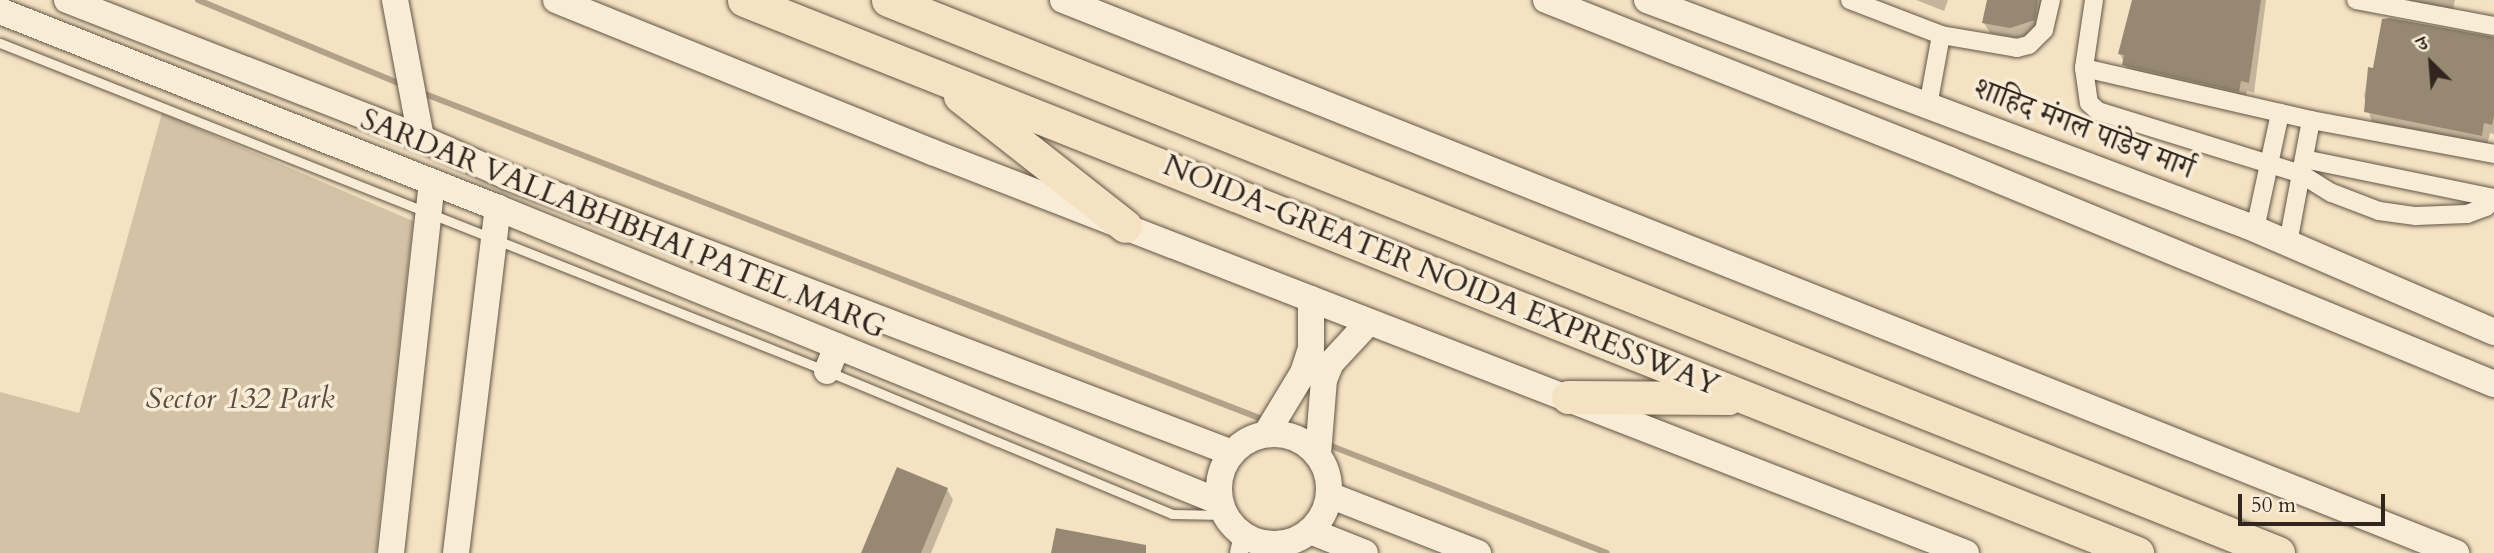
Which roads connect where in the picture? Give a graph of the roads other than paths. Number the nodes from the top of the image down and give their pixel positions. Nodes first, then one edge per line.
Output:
1 (67, 0) edge
2 (394, 0) edge
3 (556, 0) edge
4 (744, 0) edge
5 (888, 0) edge
6 (1063, 0) edge
7 (1546, 0) edge
8 (1647, 0) edge
9 (1850, 0) edge
10 (2051, 0) edge
11 (2094, 0) edge
12 (2356, 0) edge
13 (2384, 3) edge
14 (0, 11) edge
15 (2494, 26) edge
16 (1941, 35) junction
17 (0, 43) edge
18 (2084, 68) junction
19 (933, 74) junction
20 (1928, 106) junction
21 (2280, 113) junction
22 (2311, 120) junction
23 (422, 138) junction
24 (2494, 154) edge
25 (2270, 167) junction
26 (2302, 167) junction
27 (432, 183) junction
28 (2494, 198) edge
29 (498, 208) junction
30 (428, 216) junction
31 (1125, 226) junction
32 (2255, 229) junction
33 (494, 241) junction
34 (2288, 243) junction
35 (1311, 299) junction
36 (1368, 323) junction
37 (2494, 332) edge
38 (836, 346) junction
39 (827, 371) junction
40 (2494, 384) edge
41 (1568, 397) junction
42 (1748, 398) junction
43 (1266, 434) junction
44 (1232, 453) junction
45 (1318, 454) junction
46 (1329, 495) junction
47 (1223, 509) junction
48 (1295, 542) edge
49 (1241, 544) edge
50 (391, 553) edge
51 (456, 553) edge
52 (1365, 553) edge
53 (1478, 553) edge
54 (1966, 553) edge
55 (2137, 553) edge
56 (2278, 553) edge
57 (2456, 553) edge

1 - 23 street, SARDAR VALLABHBHAI PATEL MARG
2 - 23 street
3 - 31 street
4 - 19 highway, NOIDA-GREATER NOIDA EXPRESSWAY
5 - 56 highway, NOIDA-GREATER NOIDA EXPRESSWAY
6 - 57 street
7 - 40 street
8 - 20 street, शाहिद मंगल पांडेय मार्ग
9 - 16 street
10 - 16 street
11 - 18 street
12 - 13 street
13 - 15 street
14 - 27 street, SARDAR VALLABHBHAI PATEL MARG
16 - 20 street
17 - 30 lane
18 - 21 street
18 - 25 street
19 - 31 highway
19 - 42 highway, NOIDA-GREATER NOIDA EXPRESSWAY
20 - 32 street, शाहिद मंगल पांडेय मार्ग
21 - 22 street
21 - 25 street
22 - 24 street
22 - 26 street
23 - 44 street, SARDAR VALLABHBHAI PATEL MARG
25 - 26 street
25 - 32 street
26 - 28 street
26 - 28 street
26 - 34 street
27 - 29 street, SARDAR VALLABHBHAI PATEL MARG
27 - 30 street
29 - 33 street
29 - 38 street, SARDAR VALLABHBHAI PATEL MARG
30 - 33 lane
30 - 50 street
31 - 35 street
32 - 34 street, शाहिद मंगल पांडेय मार्ग
33 - 39 lane
33 - 51 street
34 - 37 street, शाहिद मंगल पांडेय मार्ग
35 - 36 street
35 - 43 street
36 - 41 street
36 - 45 street
38 - 39 street
38 - 47 street, SARDAR VALLABHBHAI PATEL MARG
39 - 47 lane
41 - 42 highway
41 - 54 street
42 - 55 highway, NOIDA-GREATER NOIDA EXPRESSWAY
43 - 44 street
43 - 45 street
44 - 47 street
45 - 46 street
46 - 48 street
46 - 53 street
47 - 49 street, SARDAR VALLABHBHAI PATEL MARG
48 - 49 street, SARDAR VALLABHBHAI PATEL MARG
48 - 52 street, SARDAR VALLABHBHAI PATEL MARG

